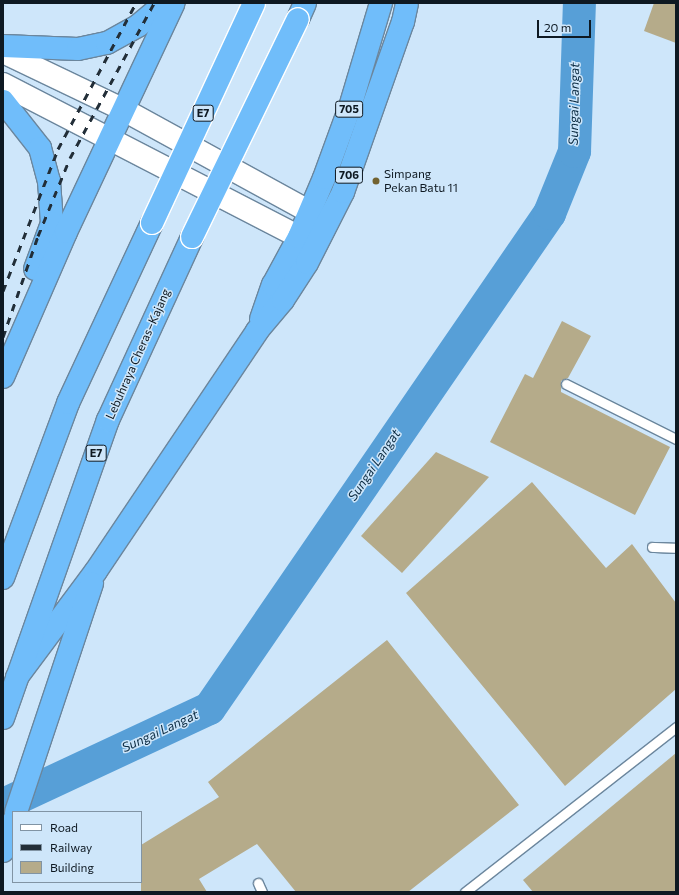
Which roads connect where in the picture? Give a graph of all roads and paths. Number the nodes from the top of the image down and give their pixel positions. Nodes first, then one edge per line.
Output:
1 (165, 3) edge
2 (174, 3) edge
3 (254, 3) edge
4 (381, 3) edge
5 (407, 3) edge
6 (302, 11) edge
7 (3, 46) edge
8 (3, 52) edge
9 (3, 84) edge
10 (3, 101) edge
11 (124, 110) junction
12 (110, 140) junction
13 (310, 212) junction
14 (299, 237) junction
15 (257, 331) junction
16 (6, 367) edge
17 (566, 384) dead end
18 (676, 439) edge
19 (32, 498) junction
20 (3, 543) edge
21 (652, 547) dead end
22 (676, 548) edge
23 (96, 571) junction
24 (3, 578) edge
25 (17, 677) junction
26 (3, 718) edge
27 (676, 726) edge
28 (16, 811) edge
29 (12, 825) edge
30 (3, 851) edge
31 (258, 883) dead end
32 (262, 892) edge
33 (465, 892) edge

1 - 7 highway
2 - 11 highway
3 - 19 highway, E7, bridge
4 - 13 highway, 705
5 - 15 highway, 706
6 - 25 highway, Lebuhraya Cheras–Kajang / E7, bridge
8 - 11 street
9 - 12 street
10 - 16 highway
11 - 12 highway
11 - 13 street
12 - 14 street
12 - 16 highway
13 - 14 highway
14 - 15 highway
15 - 23 highway
17 - 18 lane
19 - 20 highway
19 - 24 highway, E7
21 - 22 lane
23 - 25 highway
23 - 28 highway
25 - 26 highway, Lebuhraya Cheras–Kajang / E7
27 - 33 lane
29 - 30 highway
31 - 32 lane

